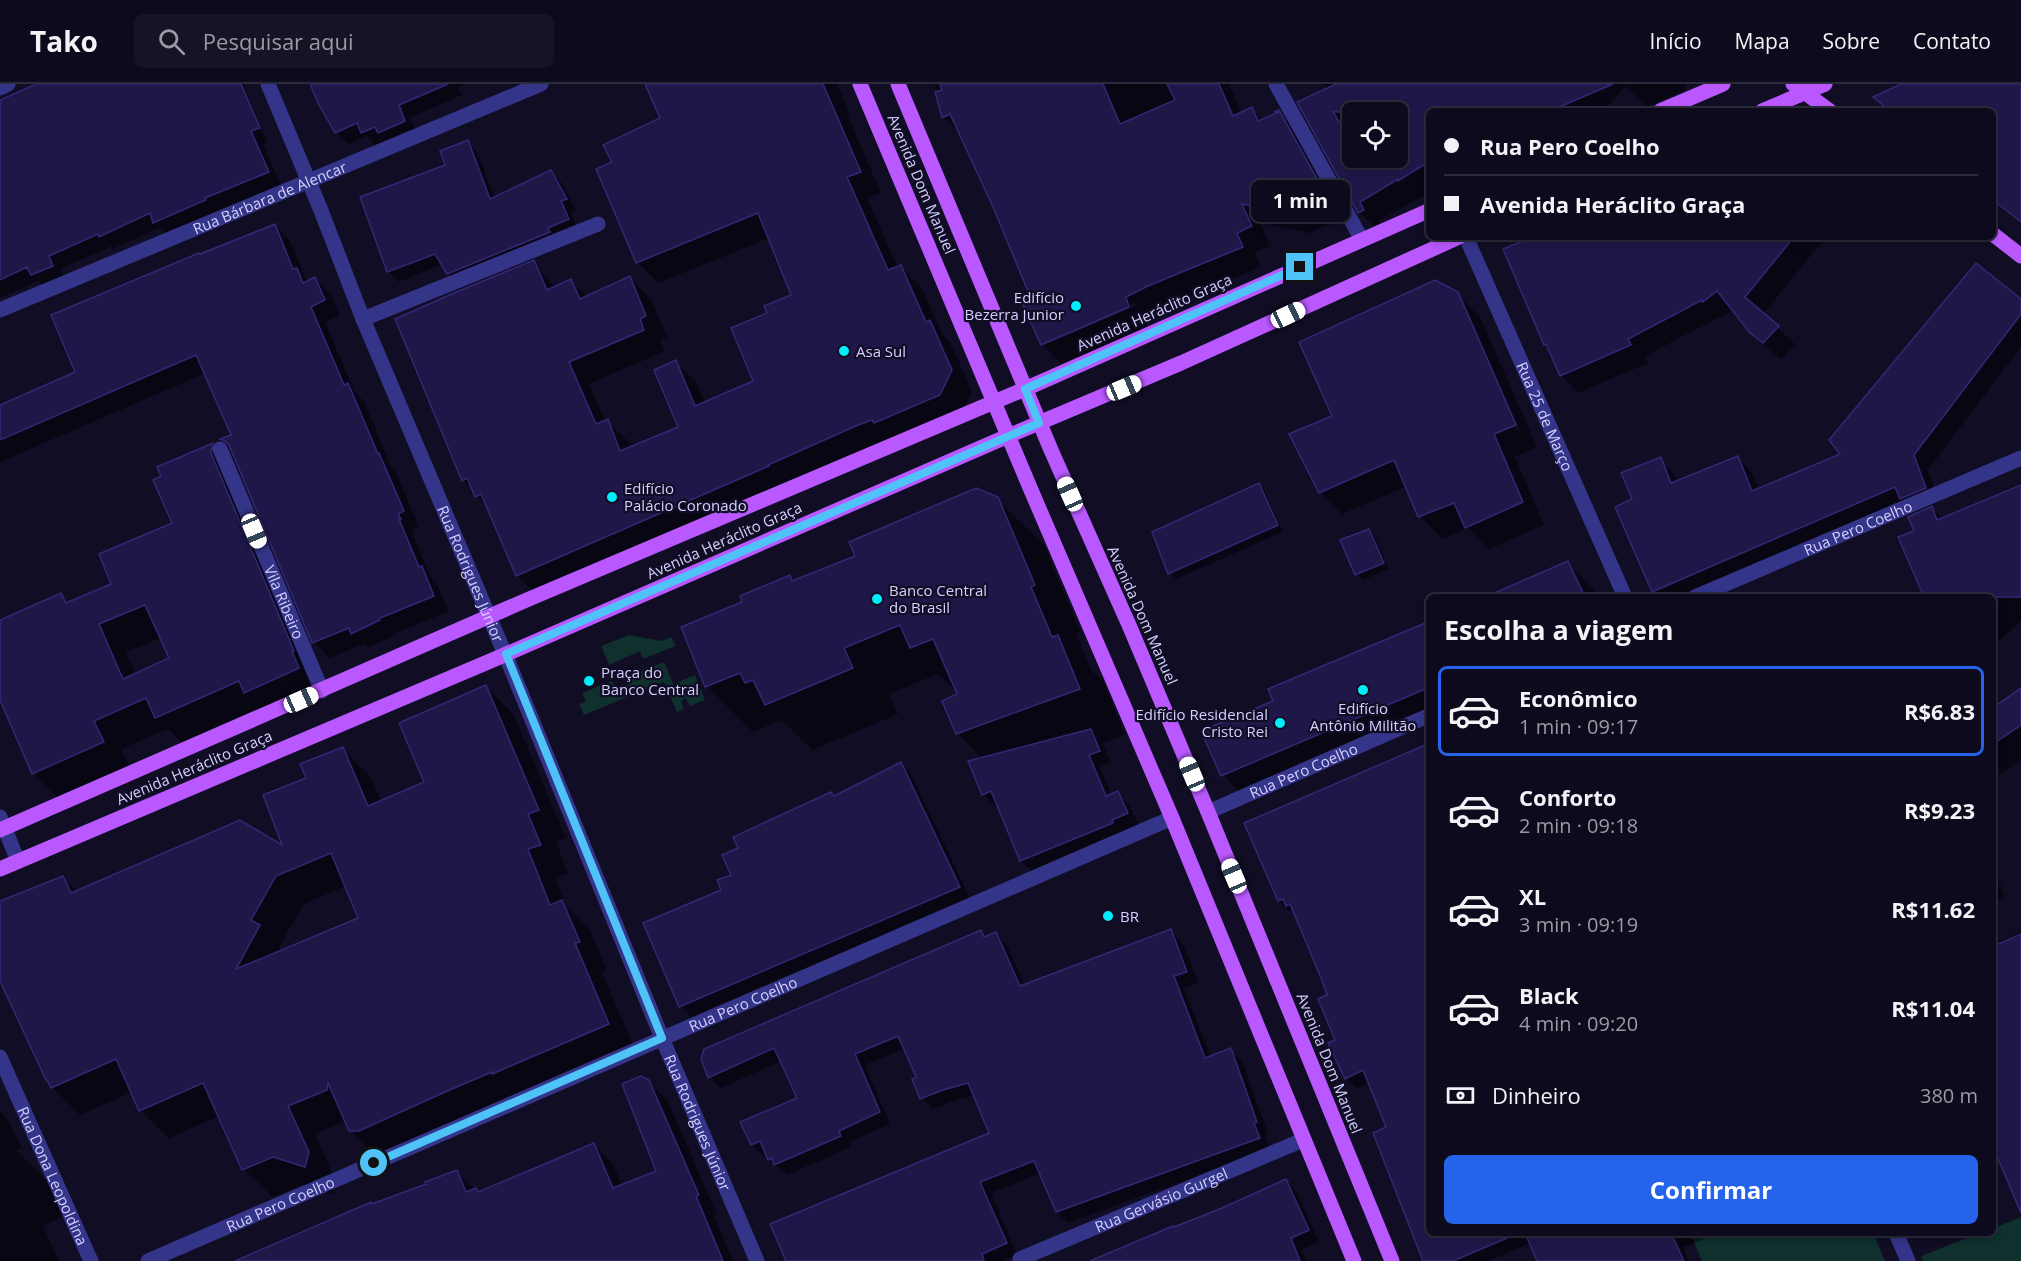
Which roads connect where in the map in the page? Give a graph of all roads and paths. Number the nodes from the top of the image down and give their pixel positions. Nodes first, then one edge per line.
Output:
1 (8, 84) edge
2 (268, 84) edge
3 (541, 84) edge
4 (860, 84) edge
5 (898, 84) edge
6 (1276, 84) edge
7 (1723, 84) edge
8 (1825, 84) edge
9 (0, 88) edge
10 (1799, 88) edge
11 (1667, 108) edge
12 (1767, 108) edge
13 (1826, 108) edge
14 (308, 180) junction
15 (1426, 212) edge
16 (598, 224) dead end
17 (1996, 237) edge
18 (1362, 240) junction
19 (1451, 240) edge
20 (1467, 240) edge
21 (2021, 256) edge
22 (0, 310) edge
23 (363, 319) junction
24 (1025, 389) junction
25 (994, 402) junction
26 (1039, 423) junction
27 (1008, 436) junction
28 (220, 449) dead end
29 (2021, 458) edge
30 (1624, 594) edge
31 (1702, 594) edge
32 (490, 616) junction
33 (506, 654) junction
34 (322, 691) junction
35 (1426, 717) edge
36 (1208, 812) junction
37 (1172, 818) junction
38 (2, 825) edge
39 (18, 861) junction
40 (0, 869) edge
41 (662, 1038) junction
42 (0, 1057) edge
43 (1303, 1140) junction
44 (1897, 1236) edge
45 (1020, 1259) dead end
46 (91, 1261) edge
47 (148, 1261) edge
48 (757, 1261) edge
49 (1354, 1261) edge
50 (1392, 1261) edge
51 (1908, 1261) edge

1 - 9 street
2 - 14 street, Rua Rodrigues Júnior
3 - 14 street, Rua Bárbara de Alencar
4 - 25 main road, Avenida Dom Manuel
5 - 24 main road, Avenida Dom Manuel
6 - 18 street
7 - 11 main road
8 - 10 main road
10 - 12 main road
10 - 13 main road
14 - 22 street, Rua Bárbara de Alencar
14 - 23 street, Rua Rodrigues Júnior
15 - 18 main road, Avenida Heráclito Graça
16 - 23 street
17 - 21 main road
18 - 24 main road, Avenida Heráclito Graça
19 - 26 main road, Avenida Heráclito Graça
20 - 30 street, Rua 25 de Março
23 - 32 street, Rua Rodrigues Júnior
24 - 25 main road, Avenida Heráclito Graça
24 - 26 main road, Avenida Dom Manuel
25 - 27 main road, Avenida Dom Manuel
25 - 32 main road, Avenida Heráclito Graça
26 - 27 main road, Avenida Heráclito Graça
26 - 36 main road, Avenida Dom Manuel
27 - 33 main road, Avenida Heráclito Graça
27 - 37 main road, Avenida Dom Manuel
28 - 34 street, Vila Ribeiro
29 - 31 street, Rua Pero Coelho
32 - 33 street, Rua Rodrigues Júnior
32 - 34 main road, Avenida Heráclito Graça
33 - 39 main road, Avenida Heráclito Graça
33 - 41 street, Rua Rodrigues Júnior
34 - 38 main road, Avenida Heráclito Graça
35 - 36 street, Rua Pero Coelho
36 - 50 main road, Avenida Dom Manuel
37 - 41 street, Rua Pero Coelho
37 - 43 main road, Avenida Dom Manuel
38 - 39 street
39 - 40 main road, Avenida Heráclito Graça
41 - 47 street, Rua Pero Coelho
41 - 48 street, Rua Rodrigues Júnior
42 - 46 street, Rua Dona Leopoldina
43 - 45 street, Rua Gervásio Gurgel
43 - 49 main road, Avenida Dom Manuel
44 - 51 street

